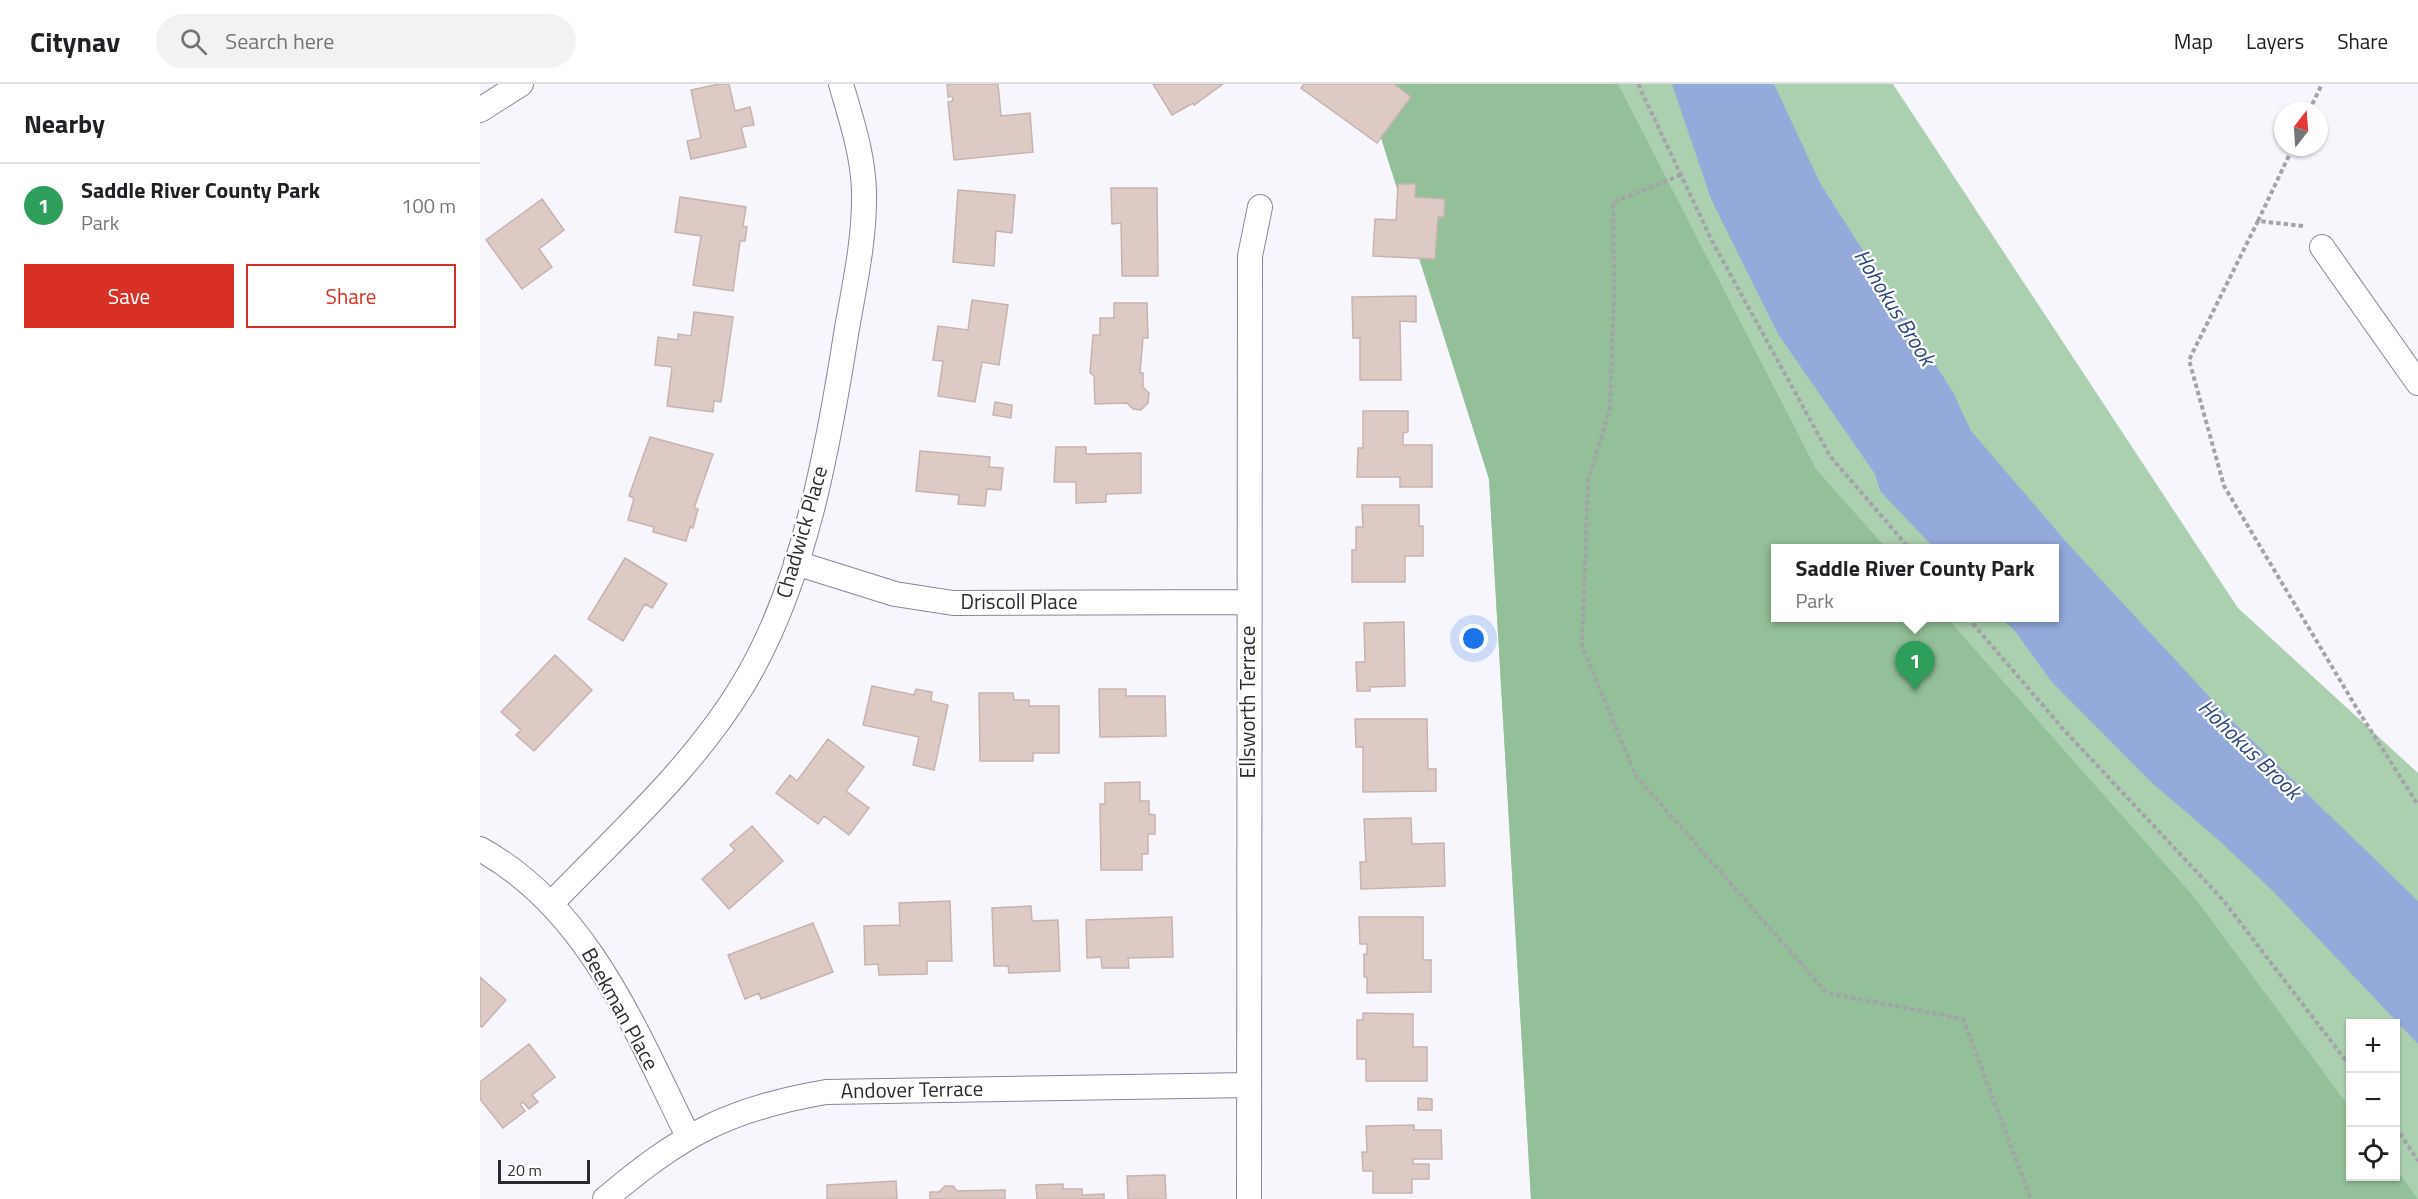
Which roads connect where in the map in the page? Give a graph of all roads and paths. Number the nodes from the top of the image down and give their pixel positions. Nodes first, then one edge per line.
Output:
1 (520, 84) edge
2 (841, 84) edge
3 (1638, 84) edge
4 (2322, 84) edge
5 (2313, 102) edge
6 (480, 110) edge
7 (2289, 156) edge
8 (1681, 175) junction
9 (1260, 207) dead end
10 (2258, 221) junction
11 (2322, 247) joint
12 (2418, 383) edge
13 (1905, 544) edge
14 (796, 563) junction
15 (1248, 602) junction
16 (1971, 622) edge
17 (2418, 805) edge
18 (480, 849) edge
19 (550, 904) junction
20 (2346, 1061) edge
21 (1249, 1085) junction
22 (2400, 1133) edge
23 (688, 1136) junction
24 (2418, 1161) edge
25 (606, 1199) edge
26 (1249, 1199) edge
27 (2031, 1199) edge

1 - 6 street
2 - 14 street, Chadwick Place
3 - 8 path
4 - 5 path
7 - 10 path
8 - 13 path
8 - 27 path
9 - 15 street, Ellsworth Terrace
10 - 11 path
10 - 17 path
11 - 12 street
14 - 15 street, Driscoll Place
14 - 19 street, Chadwick Place
15 - 21 street, Ellsworth Terrace
16 - 20 path
18 - 19 street, Beekman Place
19 - 23 street, Beekman Place
21 - 23 street, Andover Terrace
21 - 26 street, Ellsworth Terrace
22 - 24 path
23 - 25 street, Andover Terrace

